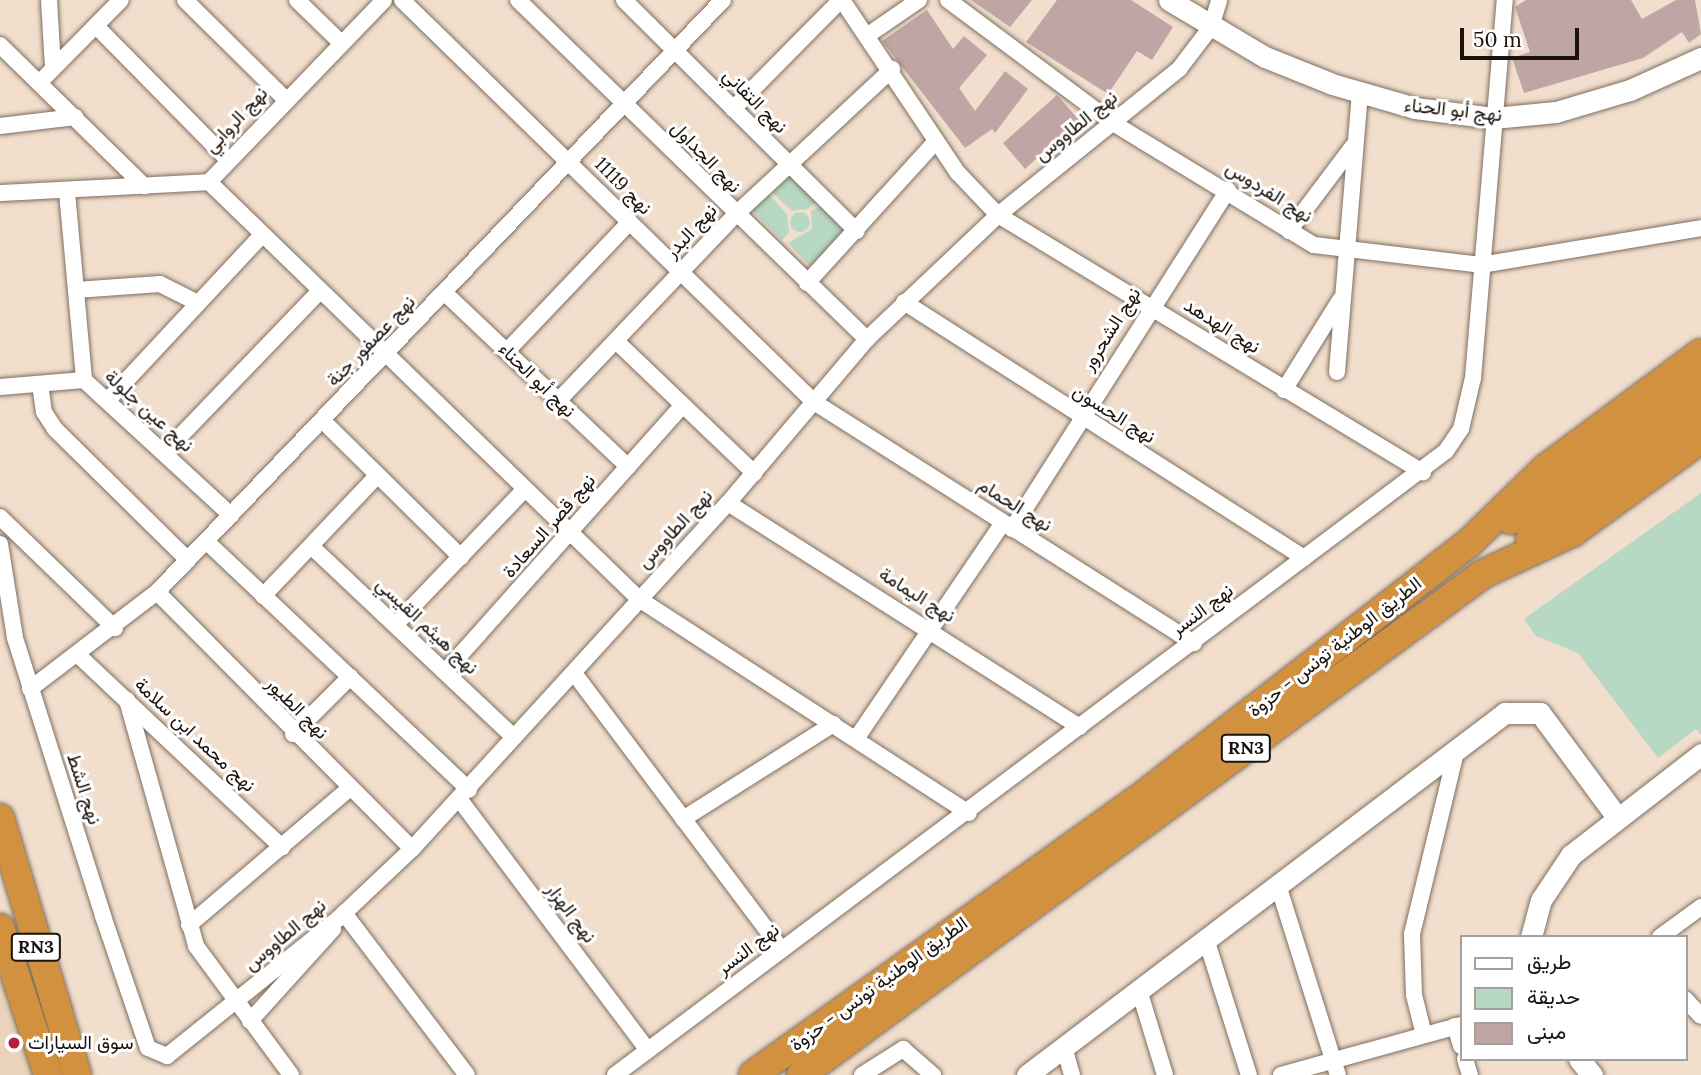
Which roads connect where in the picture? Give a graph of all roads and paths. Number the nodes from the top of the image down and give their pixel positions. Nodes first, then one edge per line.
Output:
1 (49, 0) edge
2 (121, 0) edge
3 (185, 0) edge
4 (297, 0) edge
5 (384, 0) edge
6 (402, 0) edge
7 (518, 0) edge
8 (624, 0) edge
9 (723, 0) edge
10 (841, 0) edge
11 (919, 0) edge
12 (948, 0) edge
13 (1169, 0) edge
14 (1219, 0) edge
15 (1505, 0) edge
16 (96, 26) junction
17 (1211, 27) junction
18 (868, 35) junction
19 (341, 43) junction
20 (0, 45) edge
21 (674, 51) junction
22 (1701, 58) edge
23 (53, 67) junction
24 (892, 69) junction
25 (40, 82) junction
26 (1360, 93) junction
27 (285, 99) junction
28 (625, 104) junction
29 (733, 109) junction
30 (75, 117) junction
31 (1493, 118) junction
32 (1113, 123) junction
33 (0, 125) edge
34 (936, 141) junction
35 (1354, 144) junction
36 (228, 159) junction
37 (570, 163) junction
38 (789, 164) junction
39 (209, 182) junction
40 (144, 186) junction
41 (1228, 190) junction
42 (67, 192) junction
43 (0, 193) edge
44 (998, 215) junction
45 (734, 216) junction
46 (630, 222) junction
47 (1701, 228) edge
48 (857, 231) junction
49 (1289, 231) junction
50 (262, 235) junction
51 (1343, 249) junction
52 (1481, 265) junction
53 (679, 275) junction
54 (807, 283) junction
55 (76, 290) junction
56 (320, 291) junction
57 (446, 294) junction
58 (1342, 296) junction
59 (904, 302) junction
60 (198, 303) junction
61 (1150, 305) junction
62 (867, 339) junction
63 (617, 342) junction
64 (507, 351) junction
65 (1701, 353) edge
66 (387, 356) junction
67 (1337, 372) dead end
68 (84, 380) junction
69 (1701, 381) edge
70 (40, 384) junction
71 (0, 387) edge
72 (1284, 390) junction
73 (108, 399) junction
74 (559, 400) junction
75 (814, 402) junction
76 (682, 406) junction
77 (1701, 411) edge
78 (1080, 417) junction
79 (323, 421) junction
80 (1701, 439) edge
81 (164, 453) junction
82 (628, 467) junction
83 (1423, 472) junction
84 (754, 473) junction
85 (376, 477) junction
86 (524, 489) junction
87 (728, 503) junction
88 (231, 515) junction
89 (0, 517) edge
90 (1007, 526) junction
91 (572, 535) junction
92 (206, 541) junction
93 (1469, 542) junction
94 (0, 544) edge
95 (311, 546) junction
96 (461, 556) junction
97 (1304, 558) junction
98 (188, 560) junction
99 (1483, 574) junction
100 (157, 592) junction
101 (264, 596) junction
102 (639, 599) junction
103 (396, 625) junction
104 (115, 628) junction
105 (935, 630) junction
106 (1194, 643) junction
107 (77, 654) junction
108 (445, 672) junction
109 (574, 673) junction
110 (350, 677) junction
111 (30, 689) junction
112 (127, 700) junction
113 (833, 724) junction
114 (1080, 727) junction
115 (293, 734) junction
116 (514, 737) junction
117 (856, 739) junction
118 (1457, 748) junction
119 (1701, 754) edge
120 (349, 789) junction
121 (465, 795) junction
122 (969, 813) junction
123 (1617, 817) junction
124 (0, 818) edge
125 (683, 819) junction
126 (282, 847) junction
127 (412, 849) junction
128 (1278, 885) junction
129 (1701, 907) edge
130 (341, 915) junction
131 (189, 925) junction
132 (0, 928) edge
133 (1532, 935) edge
134 (1663, 935) edge
135 (1206, 939) junction
136 (782, 950) junction
137 (1139, 990) junction
138 (1687, 1001) edge
139 (237, 1003) junction
140 (1701, 1016) edge
141 (250, 1021) junction
142 (1458, 1026) edge
143 (1424, 1035) junction
144 (146, 1042) joint
145 (1064, 1047) junction
146 (648, 1050) junction
147 (1581, 1061) edge
148 (1336, 1068) edge
149 (48, 1075) edge
150 (77, 1075) edge
151 (291, 1075) edge
152 (467, 1075) edge
153 (615, 1075) edge
154 (753, 1075) edge
155 (801, 1075) edge
156 (862, 1075) edge
157 (933, 1075) edge
158 (1027, 1075) edge
159 (1072, 1075) edge
160 (1165, 1075) edge
161 (1249, 1075) edge
162 (1281, 1075) edge
163 (1592, 1075) edge

1 - 23 street
2 - 16 street
3 - 27 street
4 - 19 street
5 - 19 street, نهج الروابي
6 - 37 street, نهج 11119
7 - 28 street, نهج الجداول
8 - 21 street, نهج التفاني
9 - 21 street, نهج عصفور جنة
10 - 18 street, نهج الهدهد
10 - 29 street
11 - 18 street
12 - 32 street, نهج الفردوس
13 - 17 street, نهج أبو الحناء
14 - 17 street, نهج الطاووس
15 - 31 street, نهج النسر
16 - 23 street
16 - 36 street
17 - 26 street, نهج أبو الحناء
17 - 32 street, نهج الطاووس
18 - 24 street, نهج الهدهد
19 - 27 street, نهج الروابي
20 - 25 street
21 - 28 street, نهج عصفور جنة
21 - 29 street, نهج التفاني
22 - 31 street, نهج أبو الحناء
23 - 25 street
24 - 34 street, نهج الهدهد
24 - 38 street, نهج البدر
25 - 30 street
26 - 31 street, نهج أبو الحناء
26 - 35 street
27 - 36 street, نهج الروابي
28 - 37 street, نهج عصفور جنة
28 - 45 street, نهج الجداول
29 - 38 street, نهج التفاني
30 - 33 street
30 - 40 street
31 - 52 street, نهج النسر
32 - 41 street, نهج الفردوس
32 - 44 street, نهج الطاووس
34 - 44 street, نهج الهدهد
34 - 48 street
35 - 49 street
35 - 51 street
36 - 39 street, نهج الروابي
37 - 46 street, نهج 11119
37 - 57 street, نهج عصفور جنة
38 - 45 street, نهج البدر
38 - 48 street, نهج التفاني
39 - 40 street, نهج الروابي
39 - 50 street
40 - 42 street, نهج الروابي
41 - 49 street, نهج الفردوس
41 - 61 street, نهج الشحرور
42 - 43 street, نهج الروابي
42 - 55 street, نهج عين جلولة
44 - 59 street, نهج الطاووس
44 - 61 street, نهج الهدهد
45 - 53 street, نهج البدر
45 - 54 street, نهج الجداول
46 - 53 street, نهج 11119
46 - 64 street
47 - 52 street, نهج الفردوس
48 - 54 street
49 - 51 street, نهج الفردوس
50 - 56 street
50 - 60 street
51 - 52 street, نهج الفردوس
51 - 58 street
52 - 83 street, نهج النسر
53 - 63 street, نهج البدر
53 - 75 street, نهج 11119
54 - 62 street, نهج الجداول
55 - 60 street
55 - 68 street, نهج عين جلولة
56 - 66 street
56 - 81 street
57 - 64 street, نهج أبو الحناء
57 - 66 street, نهج عصفور جنة
58 - 67 street
58 - 72 street
59 - 62 street, نهج الطاووس
59 - 78 street, نهج الحسون
60 - 73 street
61 - 72 street, نهج الهدهد
61 - 78 street, نهج الشحرور
62 - 75 street, نهج الطاووس
63 - 74 street, نهج البدر
63 - 76 street
64 - 74 street, نهج أبو الحناء
65 - 93 highway, الطريق الوطنية تونس - حزوة / RN3
66 - 79 street, نهج عصفور جنة
66 - 86 street
68 - 70 street
68 - 73 street, نهج عين جلولة
69 - 93 highway
70 - 71 street
70 - 98 street
72 - 83 street, نهج الهدهد
73 - 81 street, نهج عين جلولة
74 - 82 street, نهج أبو الحناء
75 - 84 street, نهج الطاووس
75 - 90 street, نهج الحمام
76 - 82 street, نهج قصر السعادة
76 - 84 street
77 - 99 highway
78 - 90 street, نهج الشحرور
78 - 97 street, نهج الحسون
79 - 85 street
79 - 88 street, نهج عصفور جنة
80 - 99 highway, الطريق الوطنية تونس - حزوة / RN3
81 - 88 street, نهج عين جلولة
82 - 91 street, نهج قصر السعادة
83 - 97 street, نهج النسر
84 - 87 street, نهج الطاووس
85 - 95 street
85 - 96 street
86 - 91 street
86 - 96 street
87 - 102 street, نهج الطاووس
87 - 105 street, نهج اليمامة
88 - 92 street, نهج عصفور جنة
89 - 104 street
90 - 105 street, نهج الشحرور
90 - 106 street, نهج الحمام
91 - 102 street
91 - 108 street, نهج قصر السعادة
92 - 98 street, نهج عصفور جنة
92 - 101 street, نهج الهزار
93 - 154 highway, الطريق الوطنية تونس - حزوة / RN3
94 - 111 street, نهج الشط
95 - 101 street
95 - 103 street, نهج هيثم القيسي
96 - 103 street
97 - 106 street, نهج النسر
98 - 100 street, نهج عصفور جنة
99 - 155 highway, الطريق الوطنية تونس - حزوة / RN3
100 - 104 street, نهج عصفور جنة
100 - 115 street, نهج الطيور
101 - 110 street, نهج الهزار
102 - 109 street, نهج الطاووس
102 - 113 street
103 - 108 street, نهج هيثم القيسي
104 - 107 street, نهج عصفور جنة
105 - 114 street, نهج اليمامة
105 - 117 street, نهج الشحرور
106 - 114 street, نهج النسر
107 - 111 street, نهج عصفور جنة
107 - 112 street, نهج محمد ابن سلامة
108 - 116 street, نهج هيثم القيسي
109 - 116 street, نهج الطاووس
109 - 125 street
110 - 115 street
110 - 121 street, نهج الهزار
111 - 144 street, نهج الشط
112 - 126 street, نهج محمد ابن سلامة
112 - 131 street
113 - 117 street
113 - 125 street
114 - 122 street, نهج النسر
115 - 120 street, نهج الطيور
116 - 121 street, نهج الطاووس
117 - 122 street
118 - 123 street
118 - 128 street
118 - 143 street
119 - 123 street
120 - 126 street
120 - 127 street, نهج الطيور
121 - 127 street, نهج الطاووس
121 - 146 street, نهج الهزار
122 - 136 street, نهج النسر
123 - 133 street
124 - 150 highway, RN3
125 - 136 street
126 - 131 street
127 - 130 street, نهج الطاووس
128 - 135 street
128 - 148 street
129 - 134 street
130 - 139 street, نهج الطاووس
130 - 141 street
130 - 152 street
131 - 139 street
132 - 149 highway, RN3
135 - 137 street
135 - 161 street
136 - 146 street, نهج النسر
137 - 145 street
137 - 160 street
138 - 140 street
139 - 141 street
139 - 144 street, نهج الطاووس
141 - 151 street
142 - 143 street
143 - 148 street
145 - 158 street
145 - 159 street
146 - 153 street, نهج النسر
147 - 163 street
148 - 162 street
156 - 157 street

